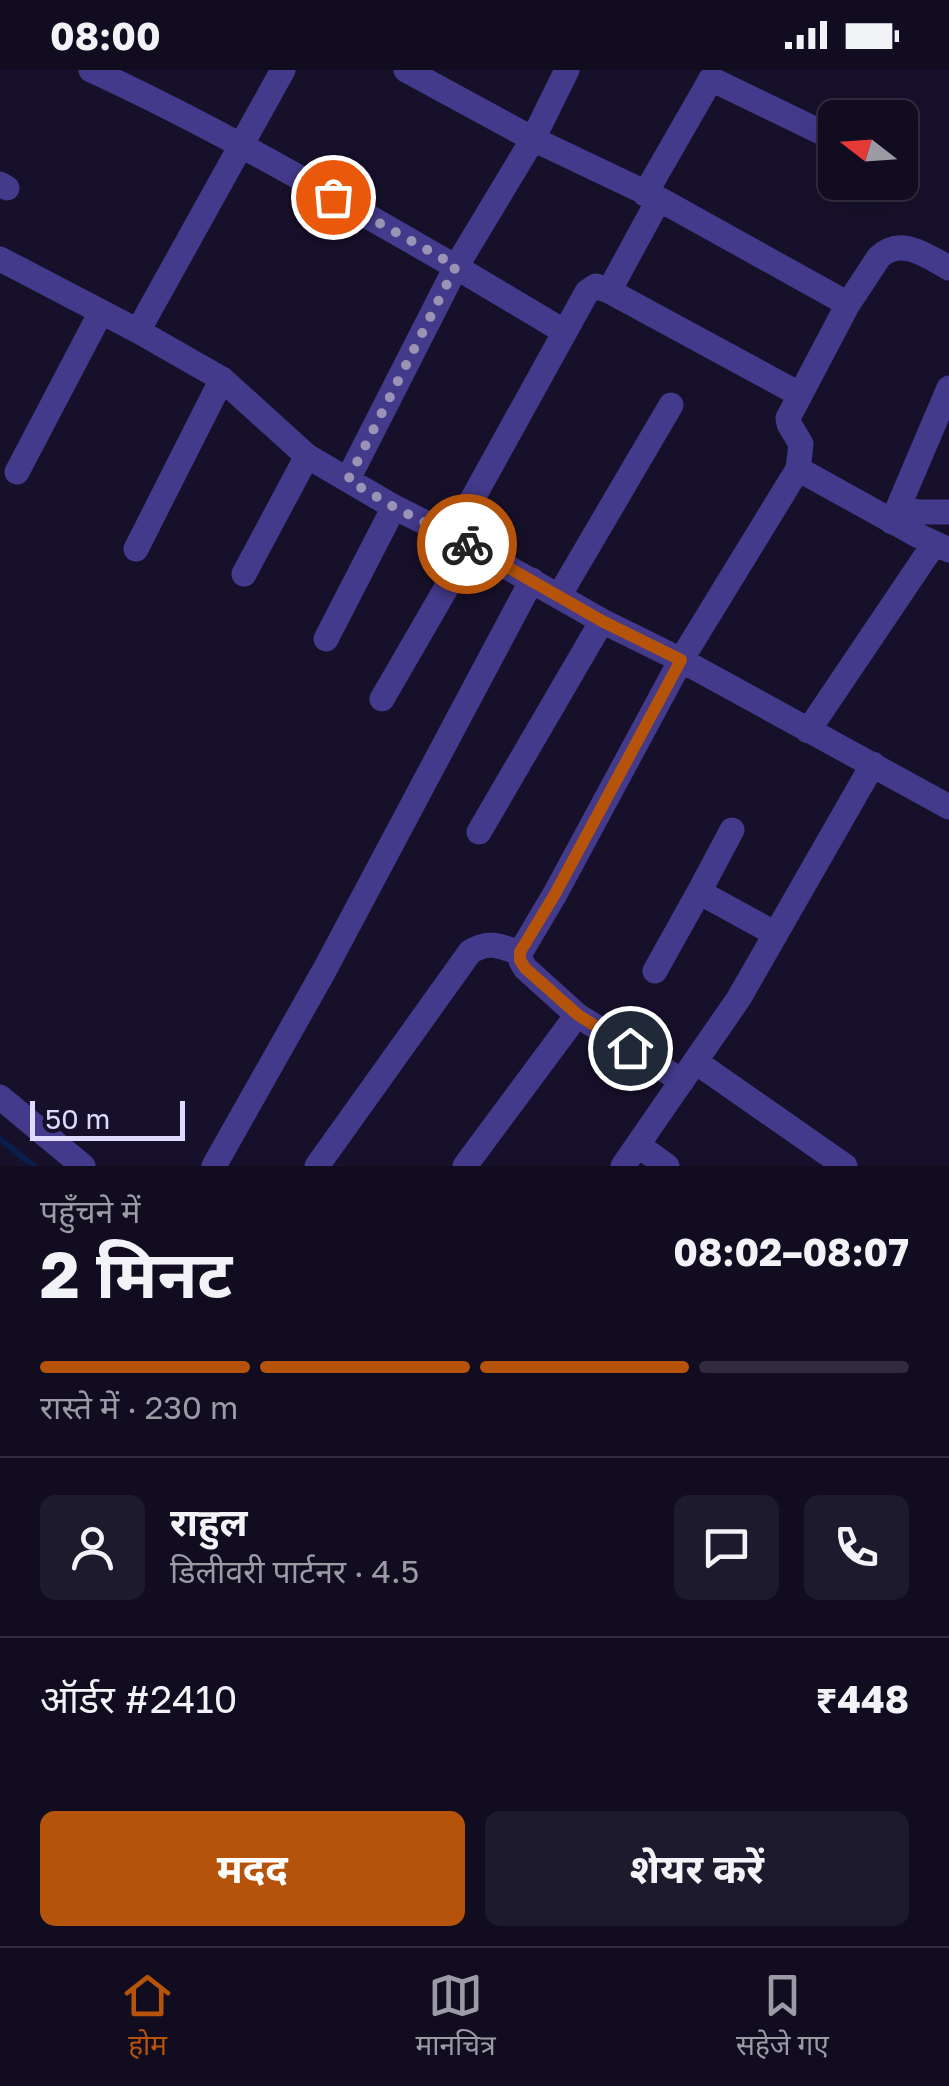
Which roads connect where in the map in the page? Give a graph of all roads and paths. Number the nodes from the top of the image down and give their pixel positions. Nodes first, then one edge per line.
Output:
1 (91, 70) edge
2 (283, 70) edge
3 (406, 70) edge
4 (567, 70) edge
5 (707, 73) edge
6 (818, 130) edge
7 (533, 139) junction
8 (241, 145) junction
9 (652, 196) junction
10 (0, 259) edge
11 (456, 266) junction
12 (949, 268) edge
13 (609, 291) junction
14 (848, 304) junction
15 (101, 312) junction
16 (138, 331) junction
17 (565, 332) junction
18 (222, 378) junction
19 (949, 388) edge
20 (799, 394) junction
21 (671, 405) dead end
22 (307, 456) junction
23 (798, 468) junction
24 (18, 472) dead end
25 (348, 480) junction
26 (394, 507) junction
27 (949, 512) edge
28 (896, 514) junction
29 (461, 541) junction
30 (942, 547) edge
31 (136, 549) dead end
32 (244, 574) dead end
33 (532, 580) junction
34 (559, 596) junction
35 (602, 621) junction
36 (326, 639) dead end
37 (681, 660) junction
38 (382, 699) dead end
39 (808, 731) junction
40 (873, 764) junction
41 (949, 807) edge
42 (732, 830) dead end
43 (479, 832) dead end
44 (699, 892) junction
45 (776, 934) junction
46 (520, 952) junction
47 (655, 971) dead end
48 (578, 1015) junction
49 (689, 1072) junction
50 (0, 1097) edge
51 (631, 1156) edge
52 (83, 1166) edge
53 (214, 1166) edge
54 (317, 1166) edge
55 (466, 1166) edge
56 (668, 1166) edge
57 (845, 1166) edge

1 - 8 street
2 - 8 street
3 - 7 street
4 - 7 street
5 - 6 street
5 - 9 street
7 - 9 street
7 - 11 street
8 - 11 street
8 - 16 street
9 - 13 street
9 - 14 street
10 - 15 street
11 - 17 street
11 - 25 street
12 - 14 street
13 - 17 street
13 - 20 street
14 - 20 street
15 - 16 street
15 - 24 street
16 - 18 street
17 - 29 street
18 - 22 street
18 - 31 street
19 - 28 street
20 - 23 street
21 - 34 street
22 - 25 street
22 - 32 street
23 - 28 street
23 - 37 street
25 - 26 street
26 - 29 street
26 - 36 street
27 - 28 street
28 - 30 street
29 - 33 street
29 - 38 street
30 - 39 street
33 - 34 street
33 - 53 street
34 - 35 street
35 - 37 street
35 - 43 street
37 - 39 street
37 - 46 street
39 - 40 street
40 - 41 street
40 - 45 street
42 - 44 street
44 - 45 street
44 - 47 street
45 - 49 street
46 - 48 street
46 - 54 street
48 - 49 street
48 - 55 street
49 - 51 street
49 - 57 street
50 - 52 street
51 - 56 street

